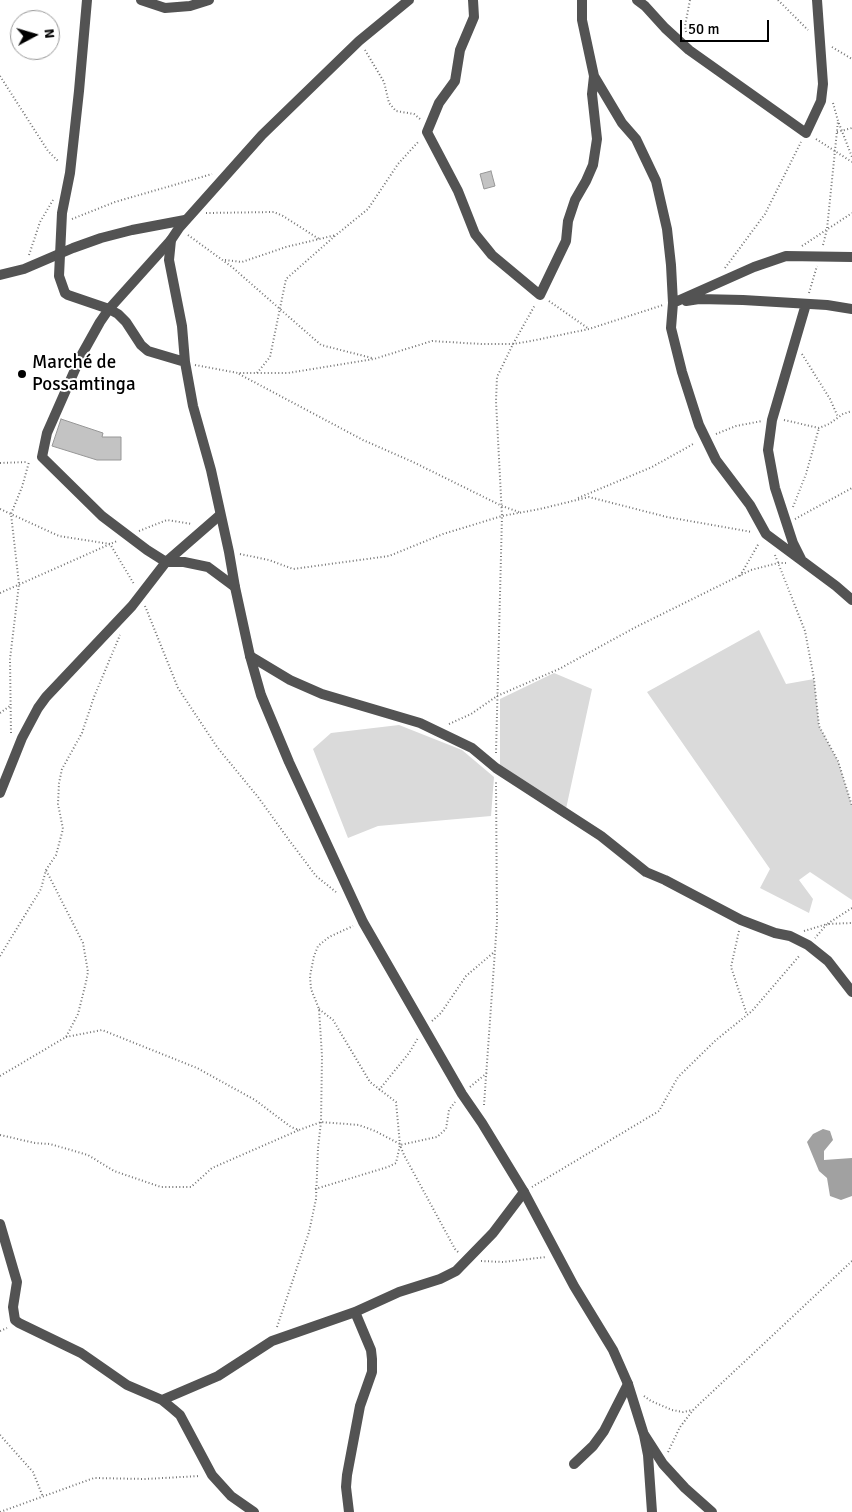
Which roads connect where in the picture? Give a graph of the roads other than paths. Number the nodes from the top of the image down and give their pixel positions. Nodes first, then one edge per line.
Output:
1 (87, 0) edge
2 (141, 0) edge
3 (209, 0) edge
4 (409, 0) edge
5 (473, 0) edge
6 (582, 0) edge
7 (637, 0) edge
8 (817, 0) edge
9 (594, 76) junction
10 (185, 220) junction
11 (171, 240) junction
12 (60, 254) junction
13 (852, 257) edge
14 (0, 275) edge
15 (673, 303) junction
16 (806, 304) junction
17 (109, 309) junction
18 (852, 309) edge
19 (185, 362) junction
20 (220, 515) junction
21 (166, 562) junction
22 (804, 564) junction
23 (234, 587) junction
24 (852, 600) edge
25 (250, 656) junction
26 (0, 793) edge
27 (852, 992) edge
28 (524, 1192) junction
29 (0, 1224) edge
30 (355, 1312) junction
31 (628, 1384) junction
32 (162, 1400) junction
33 (644, 1436) junction
34 (574, 1464) dead end
35 (254, 1512) edge
36 (349, 1512) edge
37 (652, 1512) edge
38 (712, 1512) edge

1 - 12 street
2 - 3 street
4 - 10 street
5 - 9 street
6 - 9 street
7 - 8 street
9 - 15 street
10 - 11 street
10 - 12 street
11 - 17 street
11 - 19 street
12 - 14 street
12 - 17 street
13 - 15 street
15 - 16 street
15 - 22 street
16 - 18 street
16 - 22 street
17 - 19 street
17 - 21 street
19 - 20 street
20 - 21 street
20 - 23 street
21 - 23 street
21 - 26 street
22 - 24 street
23 - 25 street
25 - 27 street
25 - 28 street
28 - 30 street
28 - 31 street
29 - 32 street
30 - 32 street
30 - 36 street
31 - 33 street
31 - 34 street
32 - 35 street
33 - 37 street
33 - 38 street

